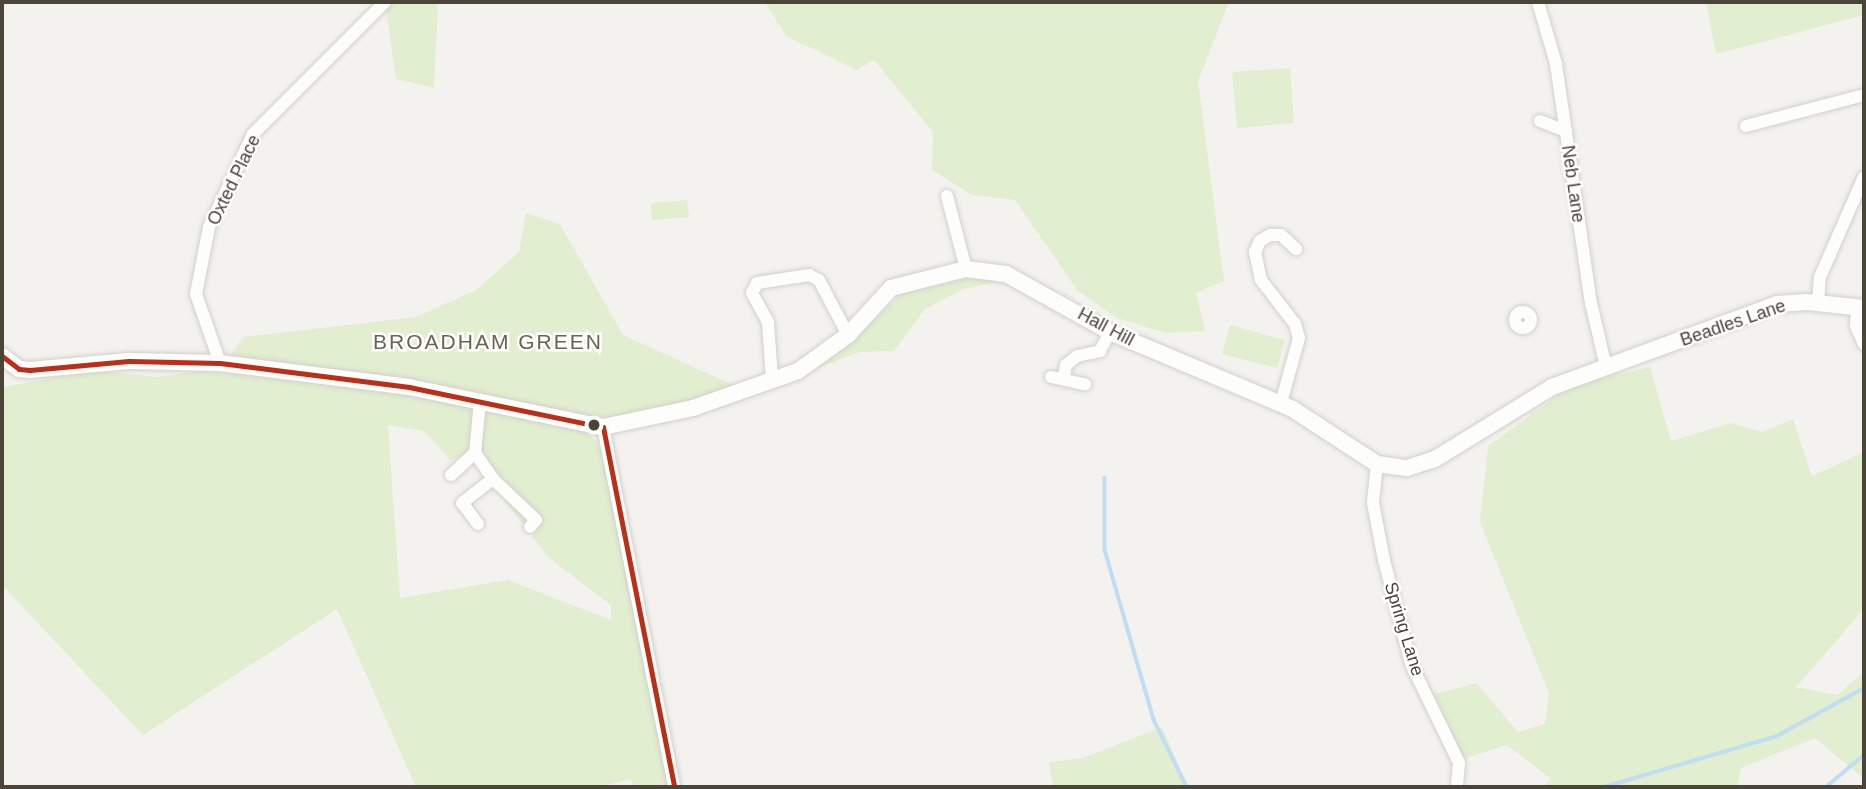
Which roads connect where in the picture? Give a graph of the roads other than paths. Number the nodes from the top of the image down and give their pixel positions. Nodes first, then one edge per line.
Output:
1 (385, 2) edge
2 (1538, 2) edge
3 (1864, 95) edge
4 (1540, 121) dead end
5 (1746, 126) dead end
6 (1566, 131) junction
7 (1864, 177) edge
8 (947, 196) dead end
9 (1296, 249) dead end
10 (966, 269) junction
11 (1818, 303) junction
12 (1861, 308) edge
13 (1111, 332) junction
14 (848, 335) junction
15 (1864, 344) edge
16 (220, 363) junction
17 (4, 364) edge
18 (1606, 367) junction
19 (772, 379) junction
20 (1085, 384) dead end
21 (480, 401) junction
22 (1281, 403) junction
23 (603, 427) junction
24 (475, 453) junction
25 (1377, 464) junction
26 (451, 475) dead end
27 (493, 479) junction
28 (478, 524) dead end
29 (530, 527) dead end
30 (674, 787) edge
31 (1457, 787) edge

1 - 16 street, Oxted Place
2 - 6 street, Neb Lane
3 - 5 street
4 - 6 street
6 - 18 street, Neb Lane
7 - 11 street
8 - 10 street
9 - 22 street
10 - 13 street, Hall Hill
10 - 14 street, Hall Hill
11 - 12 street, Beadles Lane
11 - 18 street, Beadles Lane
12 - 15 street
13 - 20 street
13 - 22 street, Hall Hill
14 - 19 street, Hall Hill
14 - 19 street
16 - 17 street
16 - 21 street
18 - 25 street
19 - 23 street, Hall Hill
21 - 23 street
21 - 24 street
22 - 25 street, Hall Hill
23 - 30 street
24 - 26 street
24 - 27 street
25 - 31 street, Spring Lane
27 - 28 street
27 - 29 street

